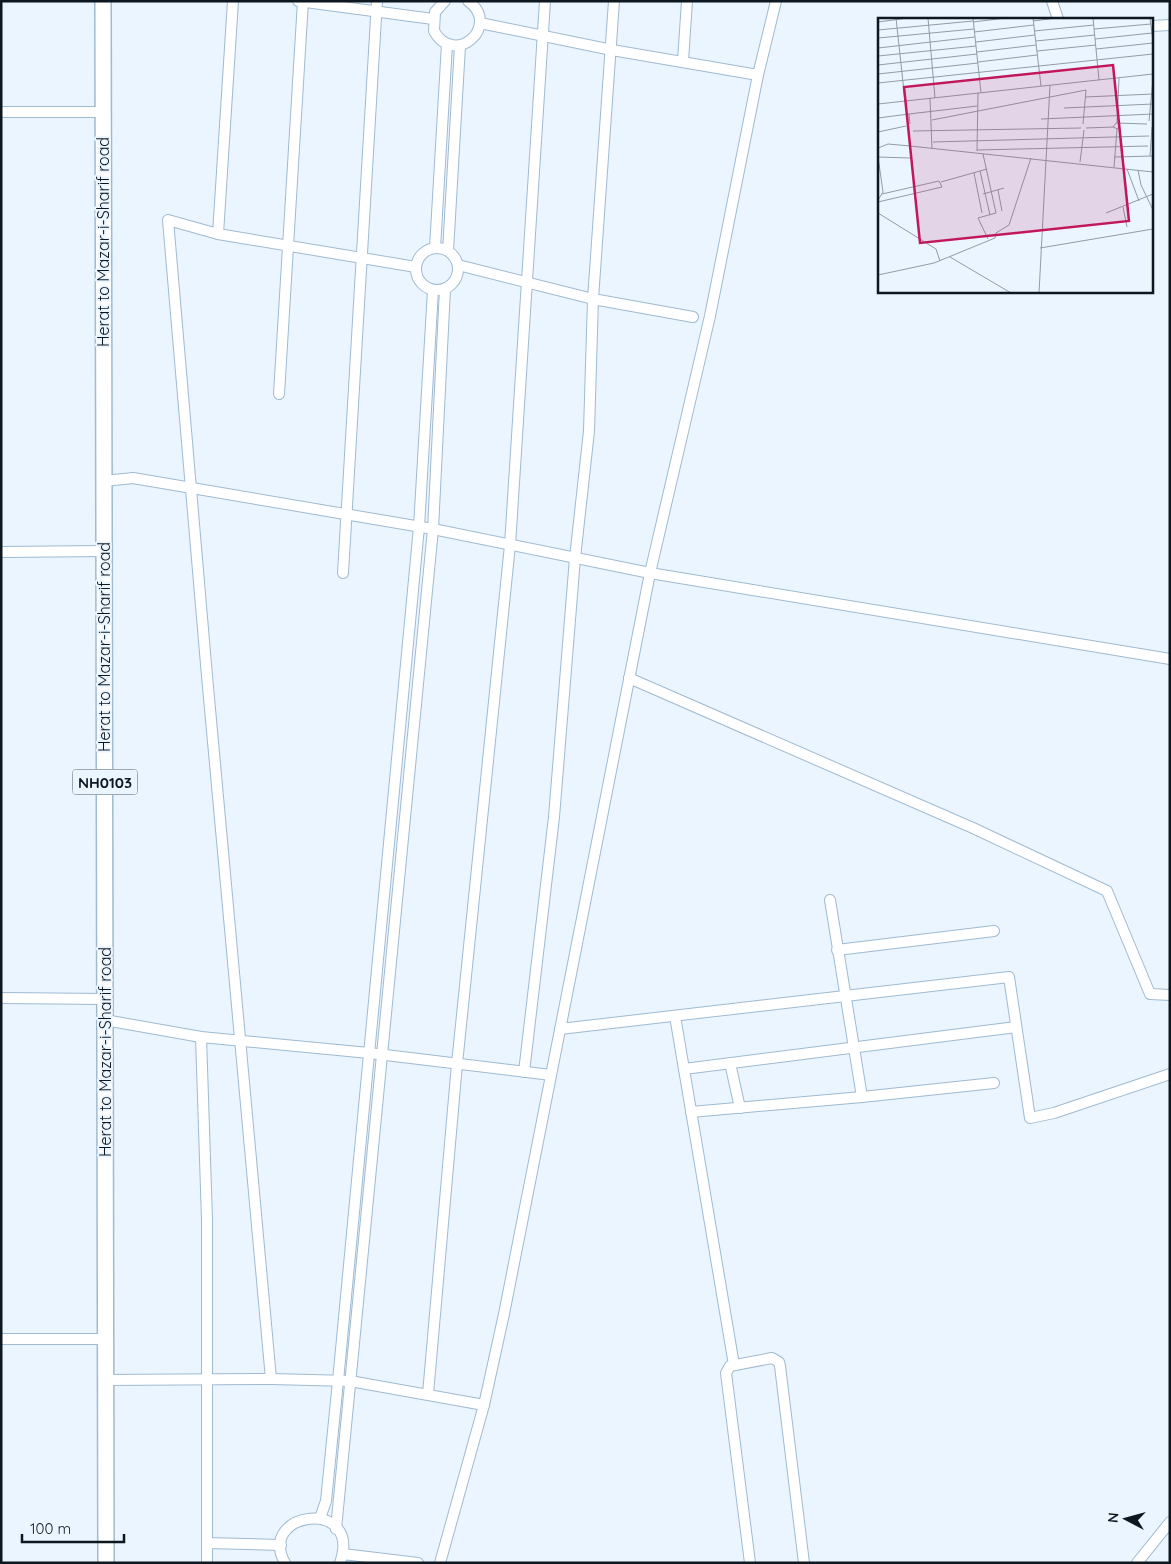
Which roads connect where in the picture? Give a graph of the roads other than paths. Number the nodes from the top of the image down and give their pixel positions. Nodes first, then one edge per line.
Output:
1 (103, 1) edge
2 (233, 1) edge
3 (445, 1) edge
4 (468, 1) edge
5 (545, 1) edge
6 (614, 1) edge
7 (687, 1) edge
8 (776, 1) edge
9 (1052, 1) edge
10 (301, 2) edge
11 (376, 6) edge
12 (1058, 18) edge
13 (433, 19) junction
14 (480, 23) junction
15 (1170, 25) edge
16 (1154, 26) edge
17 (543, 36) junction
18 (447, 44) junction
19 (460, 46) junction
20 (612, 50) junction
21 (683, 62) junction
22 (758, 75) junction
23 (1, 112) edge
24 (103, 112) junction
25 (218, 234) junction
26 (286, 245) junction
27 (436, 248) junction
28 (448, 251) junction
29 (362, 257) junction
30 (458, 265) junction
31 (416, 267) junction
32 (527, 283) junction
33 (445, 289) junction
34 (433, 290) junction
35 (594, 299) junction
36 (693, 317) dead end
37 (278, 394) dead end
38 (104, 481) junction
39 (192, 490) junction
40 (348, 514) junction
41 (419, 527) junction
42 (432, 529) junction
43 (510, 545) junction
44 (104, 551) junction
45 (1, 552) edge
46 (575, 558) junction
47 (343, 573) dead end
48 (650, 574) junction
49 (1170, 659) edge
50 (629, 678) junction
51 (830, 900) dead end
52 (994, 931) dead end
53 (838, 950) junction
54 (1170, 995) edge
55 (845, 996) junction
56 (1, 998) edge
57 (105, 999) junction
58 (675, 1016) junction
59 (105, 1020) junction
60 (1016, 1027) junction
61 (560, 1030) junction
62 (202, 1037) junction
63 (242, 1042) junction
64 (853, 1048) junction
65 (369, 1053) junction
66 (382, 1055) junction
67 (730, 1062) junction
68 (457, 1064) junction
69 (684, 1069) junction
70 (524, 1072) junction
71 (1170, 1074) edge
72 (551, 1075) junction
73 (994, 1083) dead end
74 (862, 1098) junction
75 (740, 1108) junction
76 (691, 1112) junction
77 (1, 1339) edge
78 (106, 1340) junction
79 (734, 1365) junction
80 (206, 1379) junction
81 (271, 1379) junction
82 (106, 1380) junction
83 (338, 1381) junction
84 (350, 1381) junction
85 (428, 1394) junction
86 (484, 1405) junction
87 (320, 1518) junction
88 (1170, 1522) edge
89 (336, 1529) junction
90 (207, 1543) junction
91 (282, 1546) junction
92 (341, 1558) edge
93 (96, 1563) edge
94 (106, 1563) edge
95 (207, 1563) edge
96 (285, 1563) edge
97 (418, 1563) edge
98 (440, 1563) edge
99 (750, 1563) edge
100 (804, 1563) edge
101 (1137, 1563) edge

1 - 24 highway, Herat to Mazar-i-Sharif road / NH0103
2 - 25 street
3 - 13 street
4 - 14 street
5 - 17 street
6 - 20 street
7 - 21 street
8 - 22 street
9 - 12 street
10 - 11 street
10 - 26 street
11 - 13 street
11 - 29 street
13 - 18 street
14 - 17 street
14 - 19 street
15 - 16 street
17 - 20 street
17 - 32 street
18 - 19 street
18 - 27 street
19 - 28 street
20 - 21 street
20 - 35 street
21 - 22 street
22 - 48 street
23 - 24 street
24 - 38 highway, Herat to Mazar-i-Sharif road / NH0103
25 - 26 street
25 - 39 street
26 - 29 street
26 - 37 street
27 - 28 street
27 - 31 street
28 - 30 street
29 - 31 street
29 - 40 street
30 - 32 street
30 - 33 street
31 - 34 street
32 - 35 street
32 - 43 street
33 - 34 street
33 - 42 street
34 - 41 street
35 - 36 street
35 - 46 street
38 - 39 street
38 - 44 highway, Herat to Mazar-i-Sharif road / NH0103
39 - 40 street
39 - 63 street
40 - 41 street
40 - 47 street
41 - 42 street
41 - 65 street
42 - 43 street
42 - 66 street
43 - 46 street
43 - 68 street
44 - 45 street
44 - 57 highway, Herat to Mazar-i-Sharif road / NH0103
46 - 48 street
46 - 70 street
48 - 49 street
48 - 50 street
50 - 54 street
50 - 61 street
51 - 53 street
52 - 53 street
53 - 55 street
55 - 58 street
55 - 60 street
55 - 64 street
56 - 57 street
57 - 59 highway, Herat to Mazar-i-Sharif road / NH0103
58 - 61 street
58 - 69 street
59 - 62 street
59 - 78 highway, Herat to Mazar-i-Sharif road / NH0103
60 - 64 street
60 - 71 street
61 - 72 street
62 - 63 street
62 - 80 street
63 - 65 street
63 - 81 street
64 - 67 street
64 - 74 street
65 - 66 street
65 - 83 street
66 - 68 street
66 - 84 street
67 - 69 street
67 - 75 street
68 - 70 street
68 - 85 street
69 - 76 street
70 - 72 street
72 - 86 street
73 - 74 street
74 - 75 street
75 - 76 street
76 - 79 street
77 - 78 street
78 - 82 highway, Herat to Mazar-i-Sharif road / NH0103
79 - 99 street
79 - 100 street
80 - 81 street
80 - 82 street
80 - 90 street
81 - 83 street
82 - 94 highway, Herat to Mazar-i-Sharif road / NH0103
83 - 84 street
83 - 87 street
84 - 85 street
84 - 89 street
85 - 86 street
86 - 98 street
87 - 89 street
87 - 91 street
88 - 101 street
89 - 92 street
90 - 91 street
90 - 95 street
91 - 96 street
92 - 97 street
93 - 94 street

